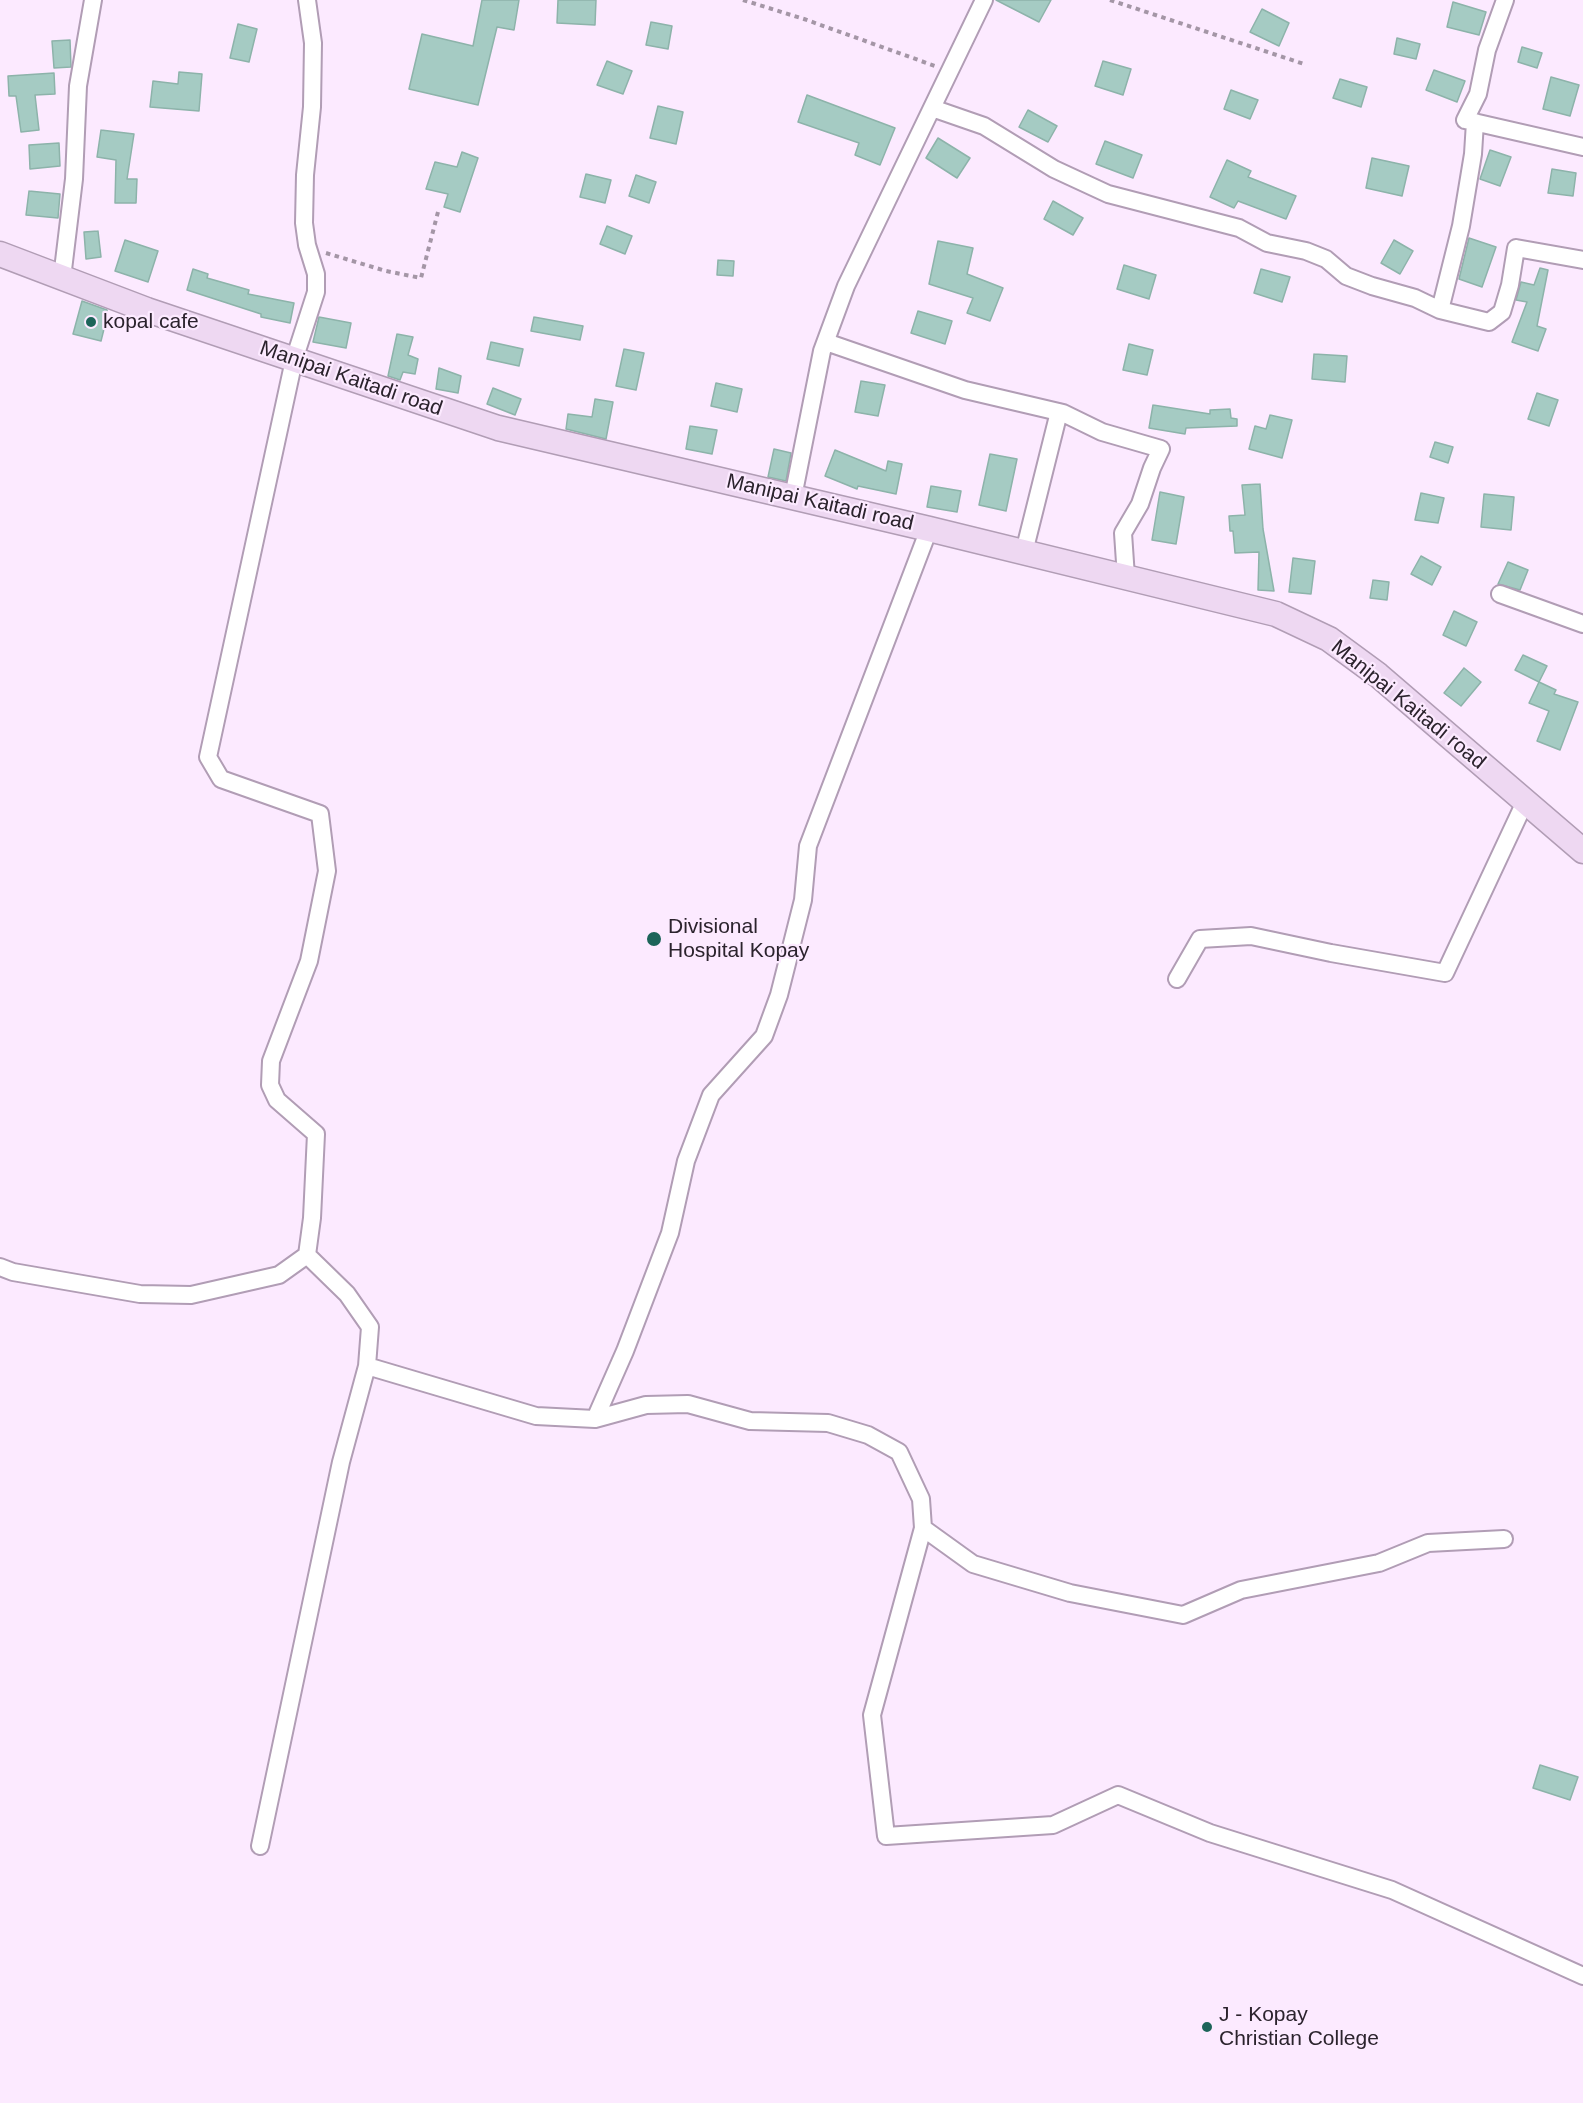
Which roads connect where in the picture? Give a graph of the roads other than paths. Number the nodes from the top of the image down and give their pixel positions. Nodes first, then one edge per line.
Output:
1 (93, 0) edge
2 (307, 0) edge
3 (984, 0) edge
4 (1505, 0) edge
5 (932, 108) junction
6 (1475, 122) junction
7 (1583, 147) edge
8 (0, 254) edge
9 (1583, 260) edge
10 (62, 278) junction
11 (1440, 310) junction
12 (825, 342) junction
13 (294, 360) junction
14 (1059, 412) junction
15 (793, 497) junction
16 (929, 529) junction
17 (1024, 552) junction
18 (1126, 577) junction
19 (1500, 594) dead end
20 (1583, 624) edge
21 (1525, 802) junction
22 (1583, 851) edge
23 (1177, 979) dead end
24 (307, 1255) junction
25 (0, 1267) edge
26 (367, 1366) junction
27 (596, 1419) junction
28 (923, 1528) junction
29 (1504, 1539) dead end
30 (260, 1846) dead end
31 (1583, 1976) edge

1 - 10 street
2 - 13 street
3 - 5 street
4 - 6 street
5 - 11 street
5 - 12 street
6 - 7 street
6 - 11 street
8 - 10 main road, Manipai Kaitadi road
9 - 11 street
10 - 13 main road, Manipai Kaitadi road
12 - 14 street
12 - 15 street
13 - 15 main road, Manipai Kaitadi road
13 - 24 street
14 - 17 street
14 - 18 street
15 - 16 main road, Manipai Kaitadi road
16 - 17 main road, Manipai Kaitadi road
16 - 27 street
17 - 18 main road, Manipai Kaitadi road
18 - 21 main road, Manipai Kaitadi road
19 - 20 street
21 - 22 main road, Manipai Kaitadi road
21 - 23 street
24 - 25 street
24 - 26 street
26 - 27 street
26 - 30 street
27 - 28 street
28 - 29 street
28 - 31 street

